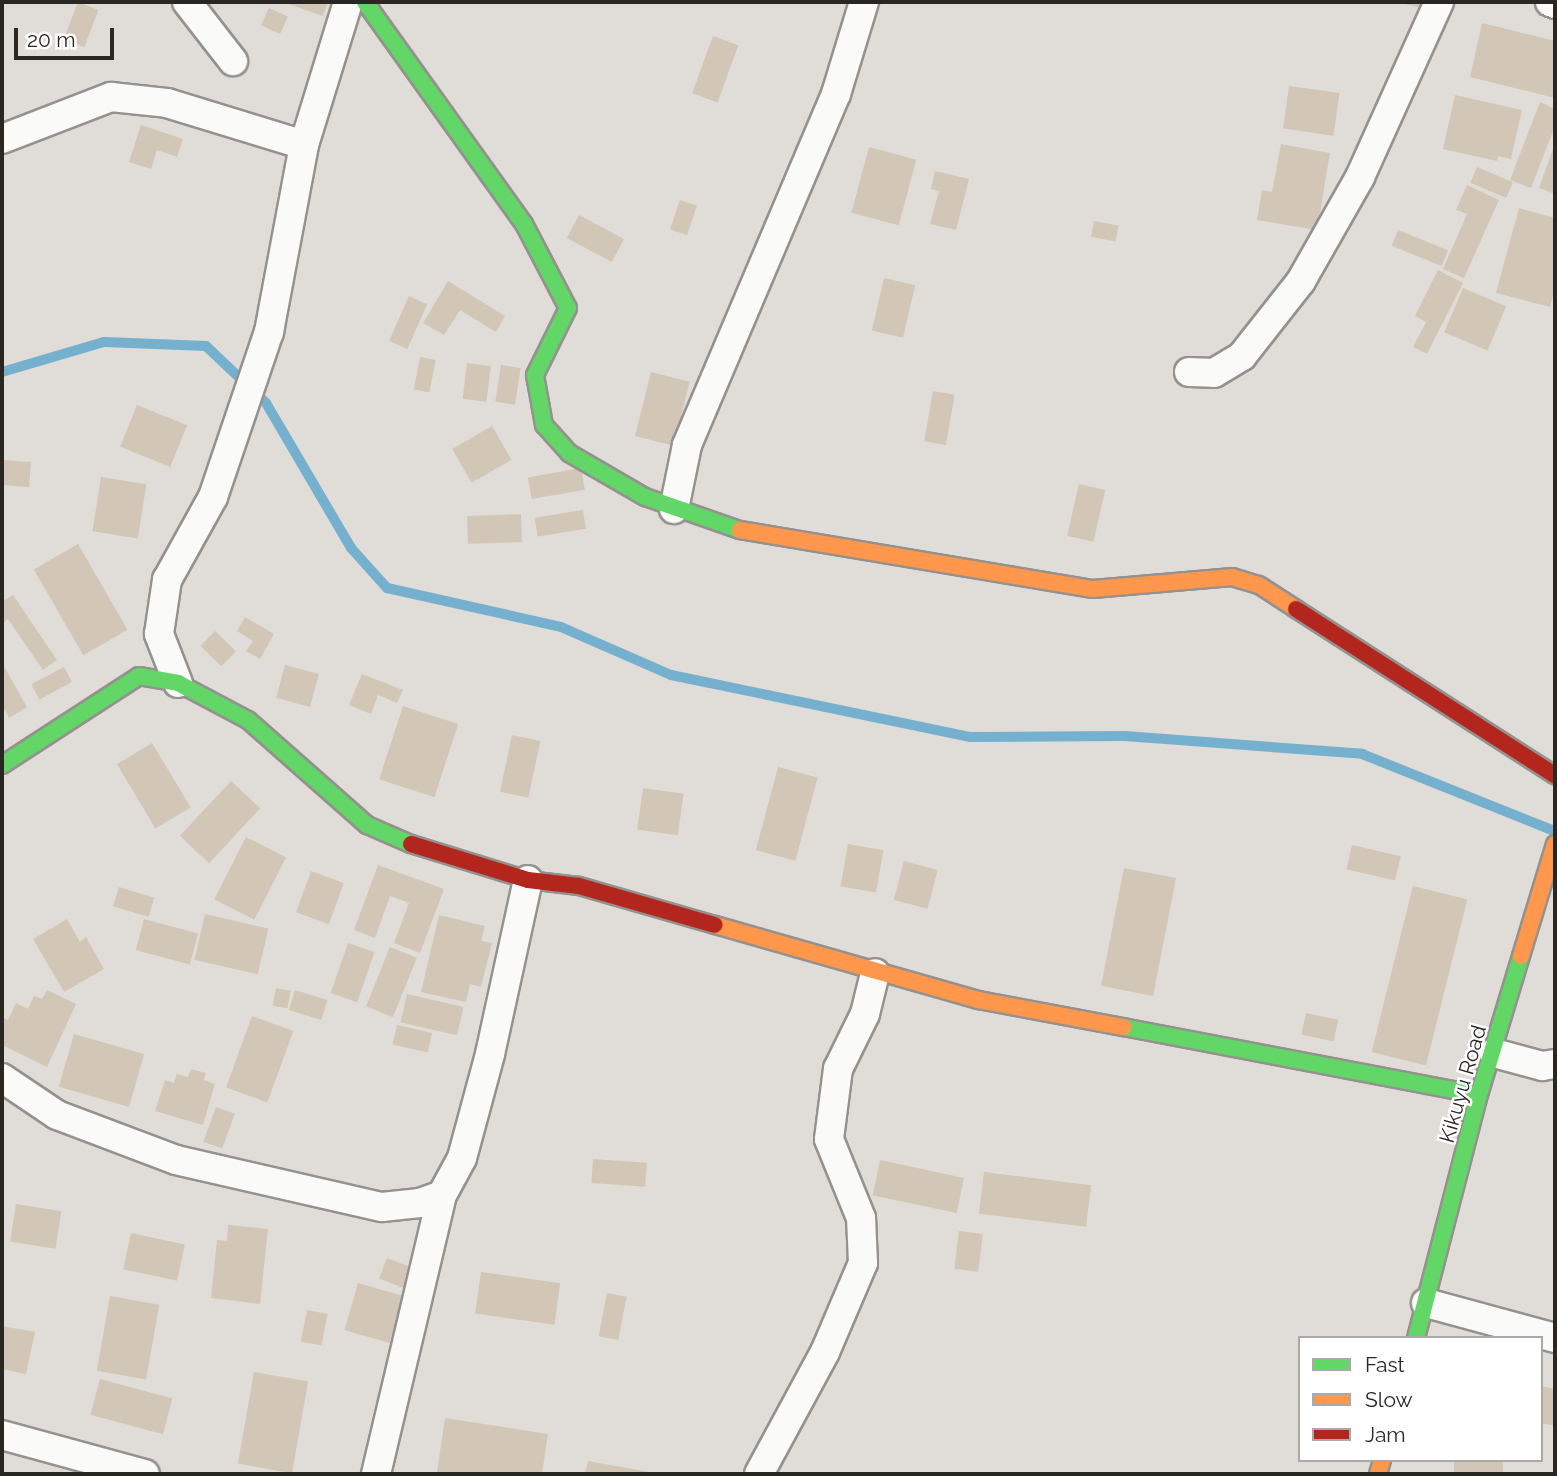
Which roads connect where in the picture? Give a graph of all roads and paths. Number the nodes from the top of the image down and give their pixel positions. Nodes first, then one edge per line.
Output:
1 (187, 2) edge
2 (348, 2) edge
3 (365, 2) edge
4 (864, 2) edge
5 (1439, 2) edge
6 (1550, 2) edge
7 (1555, 4) edge
8 (233, 61) dead end
9 (2, 139) edge
10 (304, 145) junction
11 (1189, 372) dead end
12 (674, 509) junction
13 (178, 683) junction
14 (2, 765) edge
15 (1555, 775) edge
16 (1554, 849) edge
17 (528, 880) junction
18 (875, 973) junction
19 (1494, 1053) junction
20 (1555, 1064) edge
21 (2, 1078) edge
22 (1479, 1095) junction
23 (442, 1195) junction
24 (1426, 1303) junction
25 (1417, 1336) edge
26 (1555, 1338) edge
27 (2, 1435) edge
28 (145, 1474) edge
29 (376, 1474) edge
30 (759, 1474) edge

1 - 8 street
2 - 10 street
3 - 12 street
4 - 12 street
5 - 11 street
6 - 7 street
9 - 10 street
10 - 13 street
12 - 15 street
13 - 14 street
13 - 17 street
16 - 19 street, Kikuyu Road
17 - 18 street
17 - 23 street
18 - 22 street
18 - 30 street
19 - 20 street
19 - 22 street, Kikuyu Road
21 - 23 street
22 - 24 street, Kikuyu Road
23 - 29 street
24 - 25 street, Kikuyu Road
24 - 26 street
27 - 28 street

